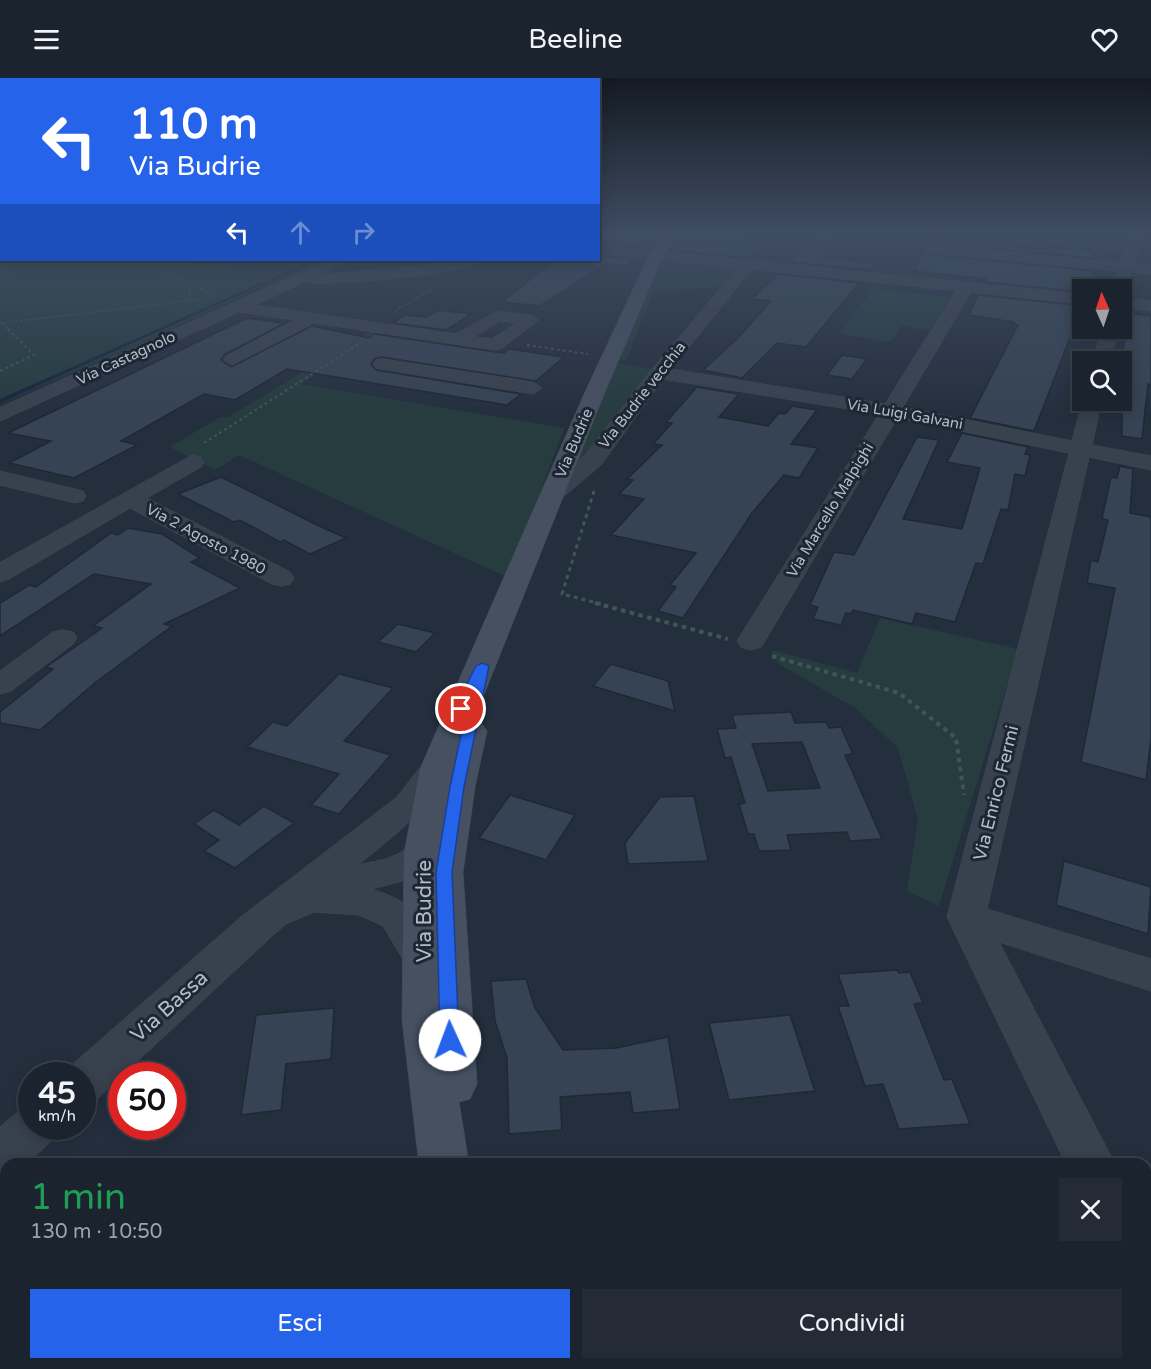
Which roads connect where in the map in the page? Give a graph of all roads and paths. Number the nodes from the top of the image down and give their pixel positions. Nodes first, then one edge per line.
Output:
1 (189, 293) edge
2 (207, 293) edge
3 (267, 293) edge
4 (640, 293) edge
5 (724, 293) edge
6 (962, 293) edge
7 (1027, 293) edge
8 (1072, 298) edge
9 (189, 300) junction
10 (1132, 304) edge
11 (1151, 306) edge
12 (237, 308) junction
13 (312, 318) junction
14 (1, 324) edge
15 (466, 341) junction
16 (500, 342) junction
17 (232, 360) dead end
18 (610, 360) junction
19 (382, 364) dead end
20 (0, 371) edge
21 (429, 371) junction
22 (658, 373) junction
23 (532, 388) dead end
24 (889, 410) junction
25 (1089, 411) edge
26 (0, 415) edge
27 (1080, 448) junction
28 (193, 462) dead end
29 (1151, 463) edge
30 (0, 478) edge
31 (596, 486) dead end
32 (554, 493) junction
33 (75, 496) dead end
34 (130, 499) junction
35 (0, 574) edge
36 (281, 578) dead end
37 (63, 638) dead end
38 (752, 641) junction
39 (482, 666) junction
40 (0, 685) edge
41 (437, 769) junction
42 (964, 800) dead end
43 (453, 810) junction
44 (349, 850) junction
45 (423, 854) junction
46 (445, 893) junction
47 (309, 897) junction
48 (966, 917) junction
49 (256, 927) junction
50 (424, 960) junction
51 (1151, 975) edge
52 (96, 1071) edge
53 (20, 1140) edge
54 (0, 1158) edge
55 (443, 1158) edge
56 (459, 1158) edge
57 (1088, 1158) edge

1 - 9 path
2 - 9 path
3 - 12 street, Via Castagnolo
4 - 18 main road, Via Budrie
5 - 22 street, Via Budrie vecchia
6 - 24 street, Via Marcello Malpighi
7 - 8 street
9 - 14 path
10 - 11 street
12 - 13 street
12 - 26 street, Via Castagnolo
13 - 15 street
13 - 17 street
14 - 20 path
15 - 16 street
15 - 16 street
15 - 21 street
16 - 18 path
18 - 32 main road, Via Budrie
19 - 21 street
21 - 23 street
22 - 24 street, Via Luigi Galvani
22 - 32 street, Via Budrie vecchia
24 - 27 street, Via Luigi Galvani
24 - 38 street, Via Marcello Malpighi
25 - 27 street, Via Enrico Fermi
27 - 29 street, Via Luigi Galvani
27 - 48 street, Via Enrico Fermi
28 - 34 street, Via 2 Agosto 1980
30 - 33 street
31 - 38 path
32 - 39 main road, Via Budrie
34 - 35 street, Via 2 Agosto 1980
34 - 36 street, Via 2 Agosto 1980
37 - 40 street
38 - 42 path
39 - 41 main road, Via Budrie
39 - 43 main road, Via Budrie
41 - 44 street
41 - 45 main road, Via Budrie
43 - 45 street
43 - 46 main road, Via Budrie
44 - 45 street
44 - 49 street
45 - 46 street
45 - 47 street
45 - 50 main road, Via Budrie
46 - 56 main road, Via Budrie
47 - 49 street
47 - 50 street
48 - 51 street
48 - 57 street
49 - 52 street, Via Bassa
50 - 55 main road, Via Budrie
53 - 54 street

